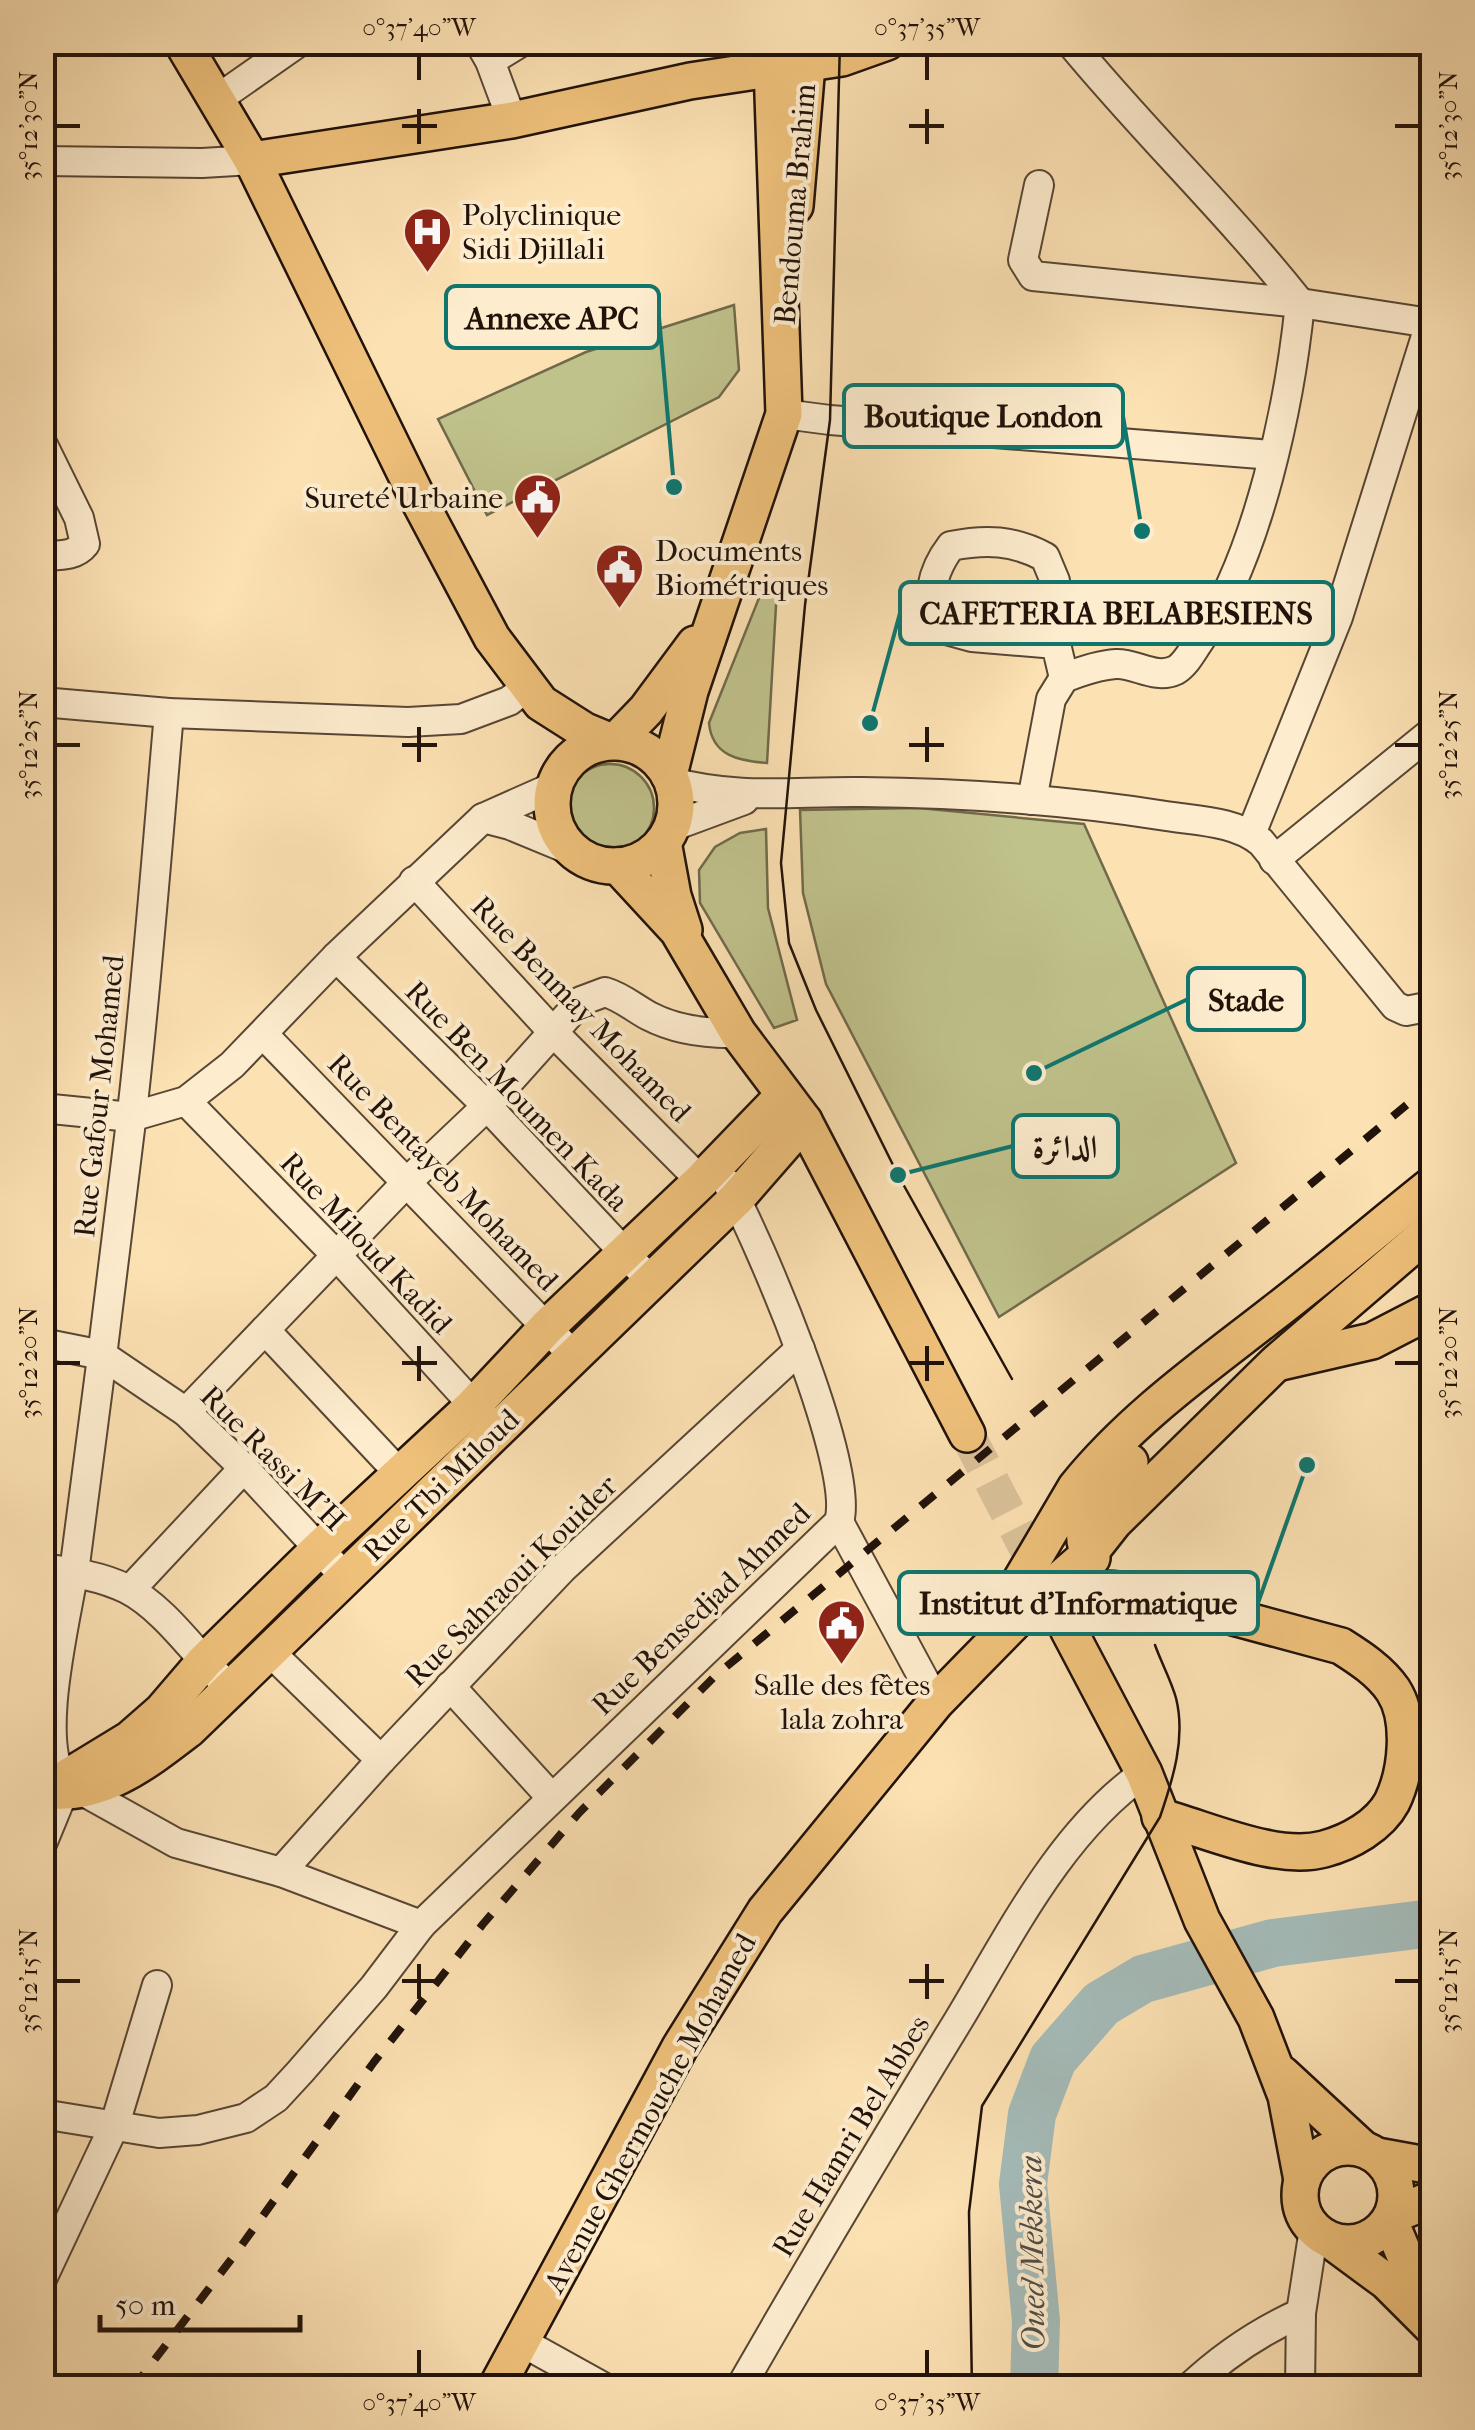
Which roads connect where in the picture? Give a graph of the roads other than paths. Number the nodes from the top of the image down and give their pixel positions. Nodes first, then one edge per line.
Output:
1 (182, 42) edge
2 (299, 42) edge
3 (521, 42) edge
4 (886, 42) edge
5 (1070, 42) edge
6 (484, 52) edge
7 (769, 54) edge
8 (804, 54) edge
9 (216, 100) junction
10 (512, 120) junction
11 (252, 160) junction
12 (42, 162) edge
13 (1040, 185) dead end
14 (1300, 303) junction
15 (1432, 320) edge
16 (781, 366) junction
17 (784, 414) junction
18 (42, 443) edge
19 (1273, 456) junction
20 (42, 556) edge
21 (718, 610) junction
22 (1056, 644) junction
23 (1064, 678) junction
24 (534, 694) junction
25 (42, 702) edge
26 (169, 713) junction
27 (1432, 732) edge
28 (613, 741) junction
29 (561, 774) junction
30 (671, 778) junction
31 (760, 796) junction
32 (1032, 800) junction
33 (483, 818) junction
34 (1252, 834) junction
35 (667, 835) junction
36 (573, 851) junction
37 (1274, 860) junction
38 (618, 866) junction
39 (414, 881) junction
40 (692, 949) junction
41 (336, 957) junction
42 (1432, 1006) edge
43 (553, 1032) junction
44 (738, 1033) junction
45 (263, 1034) junction
46 (186, 1100) junction
47 (486, 1106) junction
48 (42, 1108) edge
49 (794, 1108) junction
50 (131, 1117) junction
51 (709, 1173) junction
52 (408, 1181) junction
53 (736, 1198) junction
54 (1424, 1204) edge
55 (1432, 1229) edge
56 (623, 1254) junction
57 (338, 1257) junction
58 (651, 1281) junction
59 (1432, 1310) edge
60 (1272, 1315) junction
61 (548, 1326) junction
62 (266, 1330) junction
63 (42, 1343) edge
64 (800, 1348) junction
65 (102, 1355) junction
66 (574, 1356) junction
67 (1276, 1363) junction
68 (186, 1412) junction
69 (486, 1418) junction
70 (968, 1434) tunnel mouth
71 (244, 1468) junction
72 (400, 1474) junction
73 (839, 1522) junction
74 (319, 1549) junction
75 (1088, 1555) junction
76 (42, 1568) edge
77 (74, 1572) junction
78 (345, 1578) junction
79 (130, 1590) junction
80 (1131, 1590) junction
81 (1034, 1602) junction
82 (1068, 1629) dead end
83 (270, 1652) junction
84 (204, 1662) junction
85 (972, 1664) junction
86 (450, 1686) junction
87 (231, 1691) junction
88 (936, 1702) junction
89 (380, 1760) junction
90 (1144, 1774) junction
91 (59, 1788) edge
92 (551, 1796) junction
93 (1160, 1817) junction
94 (1236, 1842) junction
95 (42, 1844) edge
96 (281, 1872) junction
97 (1181, 1873) junction
98 (421, 1925) junction
99 (157, 1985) dead end
100 (1277, 2069) junction
101 (42, 2114) edge
102 (114, 2124) junction
103 (1370, 2152) junction
104 (1432, 2166) edge
105 (1302, 2180) junction
106 (1432, 2198) edge
107 (1391, 2218) junction
108 (1322, 2235) junction
109 (42, 2279) edge
110 (1425, 2283) edge
111 (1301, 2314) junction
112 (1432, 2324) edge
113 (522, 2342) junction
114 (496, 2388) edge
115 (605, 2388) edge
116 (740, 2388) edge
117 (1188, 2388) edge
118 (1300, 2388) edge

1 - 9 main road
2 - 9 street
3 - 6 street
4 - 8 main road
5 - 14 street
6 - 10 street
7 - 8 main road
7 - 10 main road
7 - 16 main road, Bendouma Brahim
8 - 16 main road, Bendouma Brahim
9 - 11 main road
10 - 11 main road
11 - 12 street
11 - 24 main road
13 - 14 street
14 - 15 street
14 - 19 street
15 - 34 street
16 - 17 main road, Bendouma Brahim
17 - 19 street
17 - 21 main road, Bendouma Brahim
18 - 20 street
19 - 23 street
21 - 28 main road, Bendouma Brahim
21 - 30 main road, Bendouma Brahim
22 - 22 street
22 - 23 street
23 - 32 street
24 - 26 street
24 - 28 main road
24 - 29 main road
25 - 26 street
26 - 50 street, Rue Gafour Mohamed
27 - 37 street
28 - 29 main road
28 - 30 main road
29 - 33 street
29 - 36 main road
30 - 31 street
30 - 35 main road
31 - 32 street
31 - 35 street
32 - 34 street
33 - 36 street
33 - 39 street
34 - 37 street
35 - 38 main road
35 - 40 main road
36 - 38 main road
37 - 42 street
38 - 40 main road
39 - 41 street
39 - 43 street, Rue Benmay Mohamed
40 - 44 main road
41 - 45 street
41 - 47 street, Rue Ben Moumen Kada
43 - 44 street
43 - 47 street
43 - 51 street, Rue Benmay Mohamed
44 - 49 main road
45 - 46 street
45 - 52 street, Rue Bentayeb Mohamed
46 - 50 street
46 - 57 street, Rue Miloud Kadid
47 - 52 street
47 - 56 street, Rue Ben Moumen Kada
48 - 50 street
49 - 51 main road
49 - 53 main road, Rue Tbi Miloud
49 - 70 main road
50 - 65 street, Rue Gafour Mohamed
51 - 53 street, Rue Bensedjad Ahmed
51 - 56 main road
52 - 57 street
52 - 61 street, Rue Bentayeb Mohamed
53 - 58 main road, Rue Tbi Miloud
53 - 64 street, Rue Bensedjad Ahmed
54 - 60 main road
55 - 67 main road
56 - 58 street, Rue Ben Moumen Kada
56 - 61 main road
57 - 62 street
57 - 69 street, Rue Miloud Kadid
58 - 66 main road, Rue Tbi Miloud
59 - 67 main road
60 - 75 main road
60 - 85 main road
61 - 66 street, Rue Bentayeb Mohamed
61 - 69 main road
62 - 68 street
62 - 72 street
63 - 65 street, Rue Rassi M'H
64 - 73 street, Rue Bensedjad Ahmed
64 - 86 street, Rue Sahraoui Kouider
65 - 68 street, Rue Rassi M'H
65 - 77 street, Rue Gafour Mohamed
66 - 69 main road, Rue Tbi Miloud
67 - 75 main road
68 - 71 street, Rue Rassi M'H
69 - 72 main road
69 - 78 main road, Rue Tbi Miloud
71 - 74 street, Rue Rassi M'H
71 - 79 street
72 - 74 main road
73 - 88 street
73 - 92 street, Rue Bensedjad Ahmed
74 - 78 street, Rue Rassi M'H
74 - 84 main road
75 - 80 main road
75 - 81 main road
76 - 77 street
77 - 79 street
77 - 91 street, Rue Gafour Mohamed
78 - 83 main road, Rue Tbi Miloud
79 - 84 street
80 - 81 main road
80 - 94 main road
81 - 85 main road
82 - 90 main road
83 - 87 main road, Rue Tbi Miloud
83 - 89 street
84 - 87 street
84 - 91 main road
85 - 88 main road, Avenue Ghermouche Mohamed
86 - 89 street, Rue Sahraoui Kouider
86 - 92 street
87 - 91 main road, Rue Tbi Miloud
88 - 113 main road, Avenue Ghermouche Mohamed
89 - 96 street, Rue Sahraoui Kouider
90 - 93 main road
90 - 116 street, Rue Hamri Bel Abbes
91 - 95 street
91 - 96 street
92 - 98 street, Rue Bensedjad Ahmed
93 - 94 main road
93 - 97 main road
94 - 97 main road
96 - 98 street
97 - 100 main road
98 - 102 street, Rue Bensedjad Ahmed
99 - 102 street
100 - 103 main road
100 - 105 main road
101 - 102 street, Rue Bensedjad Ahmed
102 - 109 street
103 - 104 main road
103 - 105 main road
103 - 107 main road
105 - 108 main road
106 - 107 main road
107 - 108 main road
107 - 110 main road
108 - 111 street
108 - 112 main road
110 - 112 main road
111 - 117 street
111 - 118 street
113 - 114 main road, Avenue Ghermouche Mohamed
113 - 115 street

